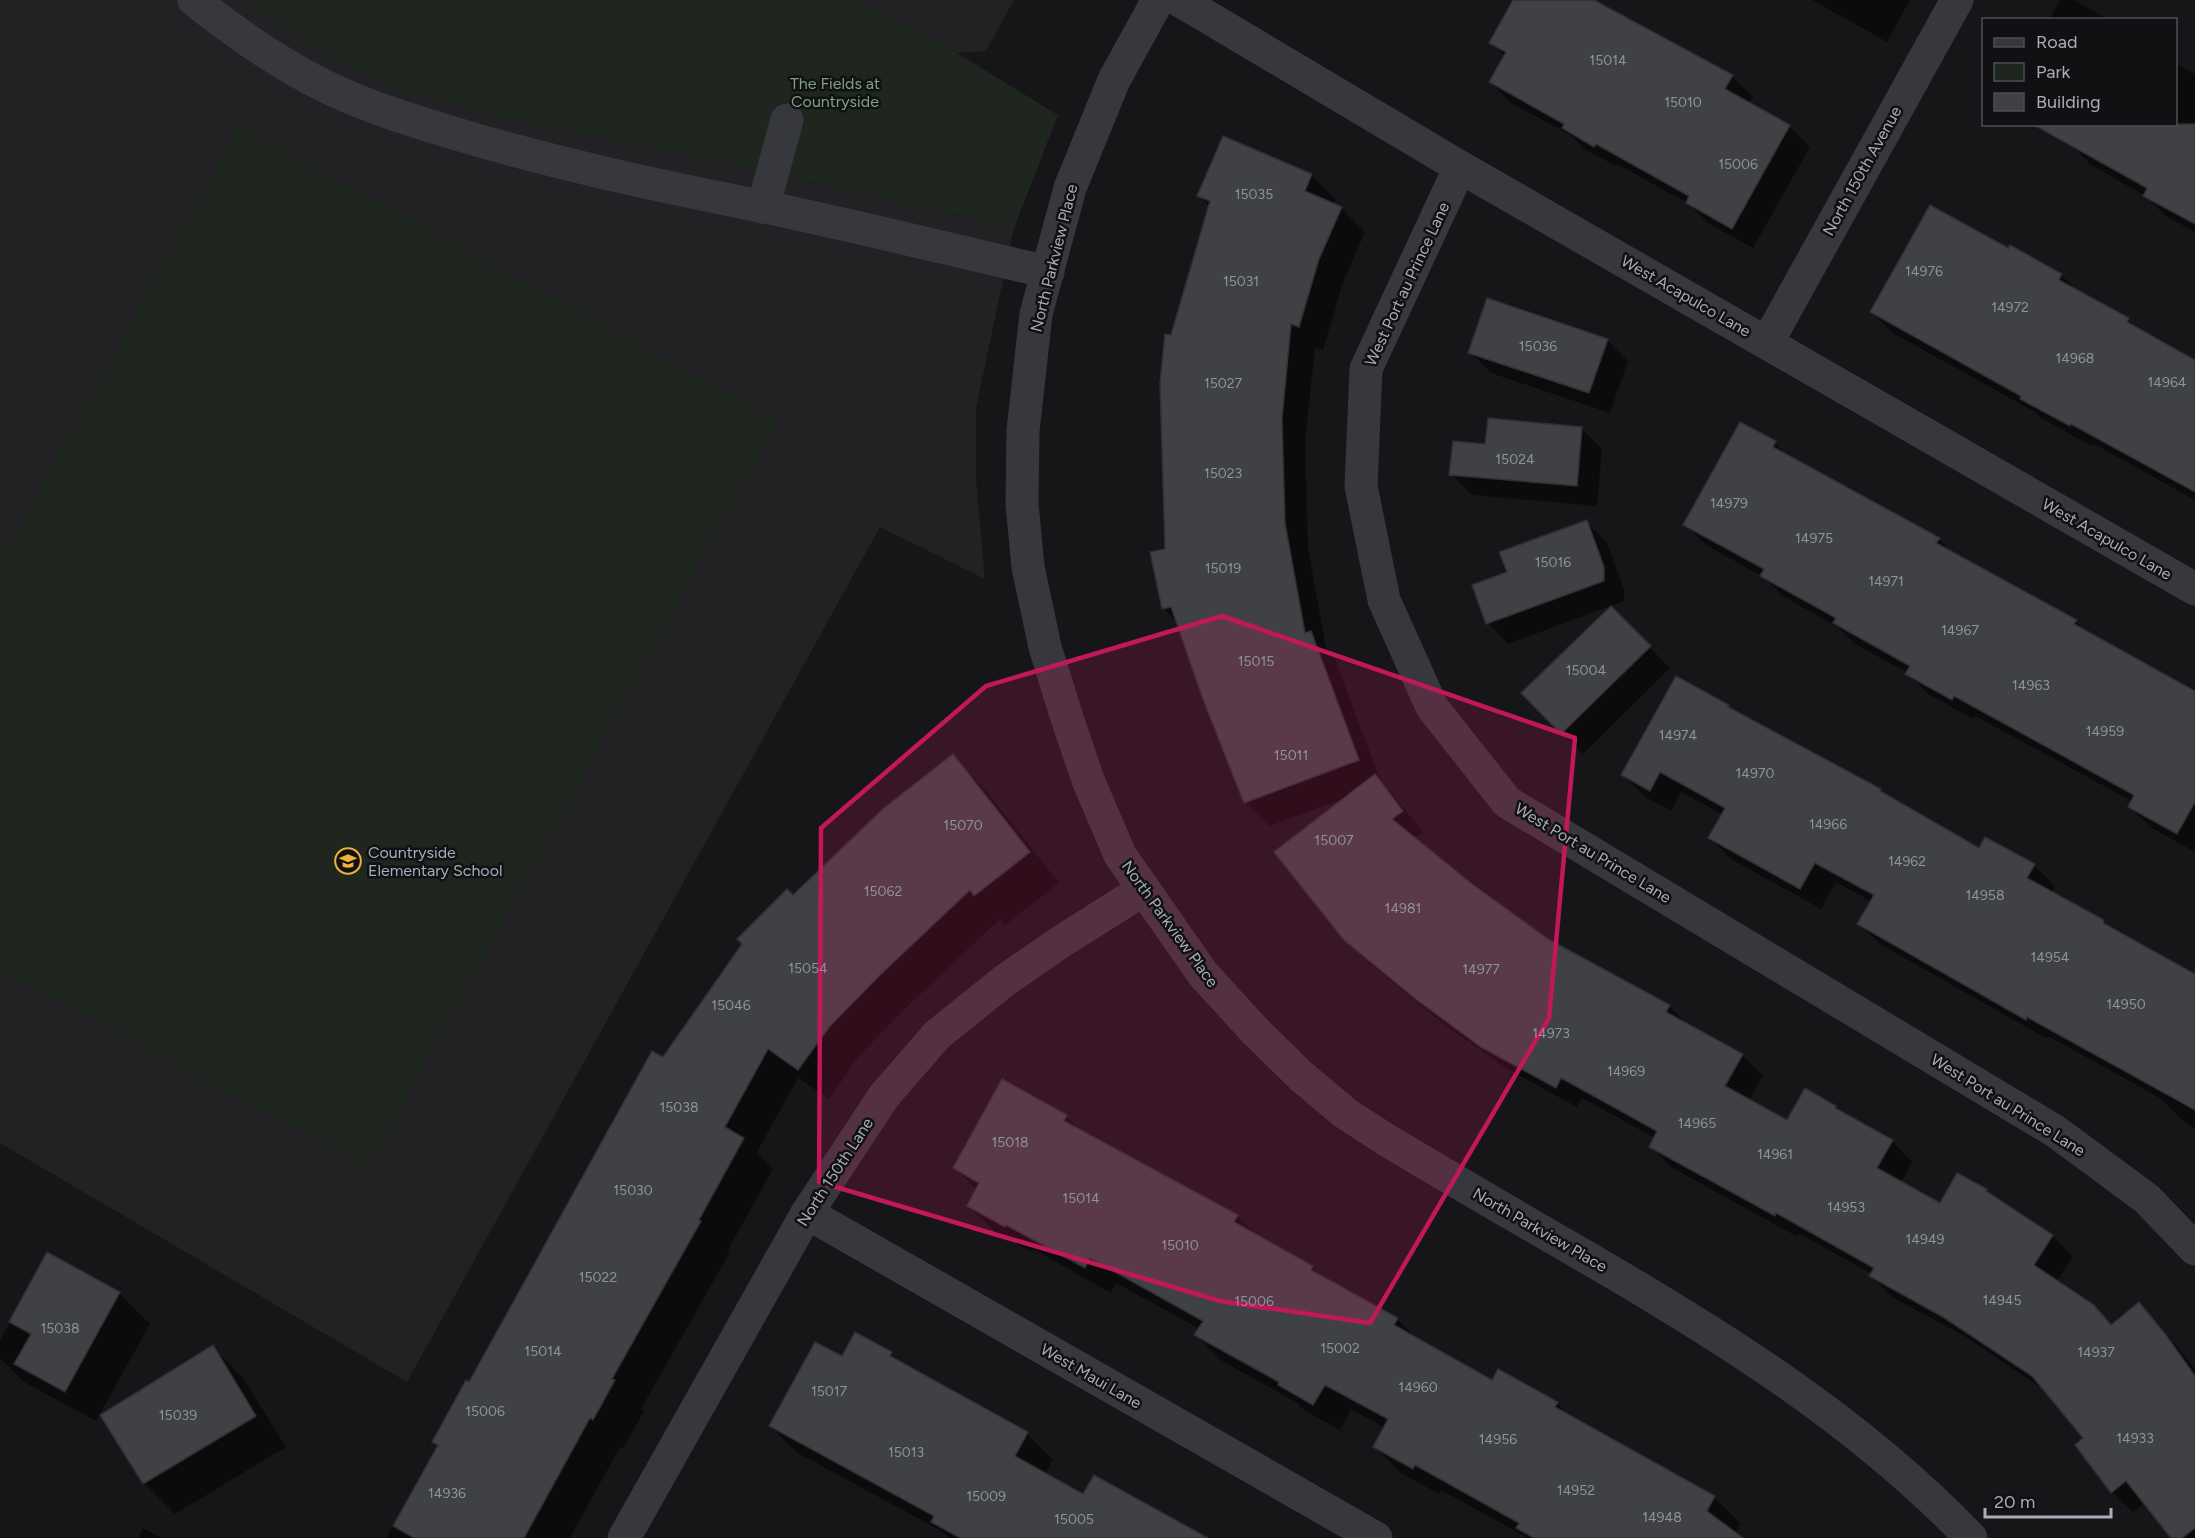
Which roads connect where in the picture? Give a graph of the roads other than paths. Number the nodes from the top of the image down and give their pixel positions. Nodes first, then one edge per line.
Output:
1 (194, 0) edge
2 (1158, 0) edge
3 (1179, 0) edge
4 (1957, 0) edge
5 (787, 120) dead end
6 (1460, 167) junction
7 (763, 207) junction
8 (1048, 272) junction
9 (1767, 343) junction
10 (2195, 589) edge
11 (1143, 890) junction
12 (807, 1213) junction
13 (2195, 1249) edge
14 (624, 1538) edge
15 (1376, 1538) edge
16 (1971, 1538) edge

1 - 7 street
2 - 8 street, North Parkview Place
3 - 6 street, West Acapulco Lane
4 - 9 street, North 150th Avenue
5 - 7 street
6 - 9 street, West Acapulco Lane
6 - 13 street, West Port au Prince Lane
7 - 8 street
8 - 11 street, North Parkview Place
9 - 10 street, West Acapulco Lane
11 - 12 street, North 150th Lane
11 - 16 street, North Parkview Place
12 - 14 street, North 150th Lane
12 - 15 street, West Maui Lane

